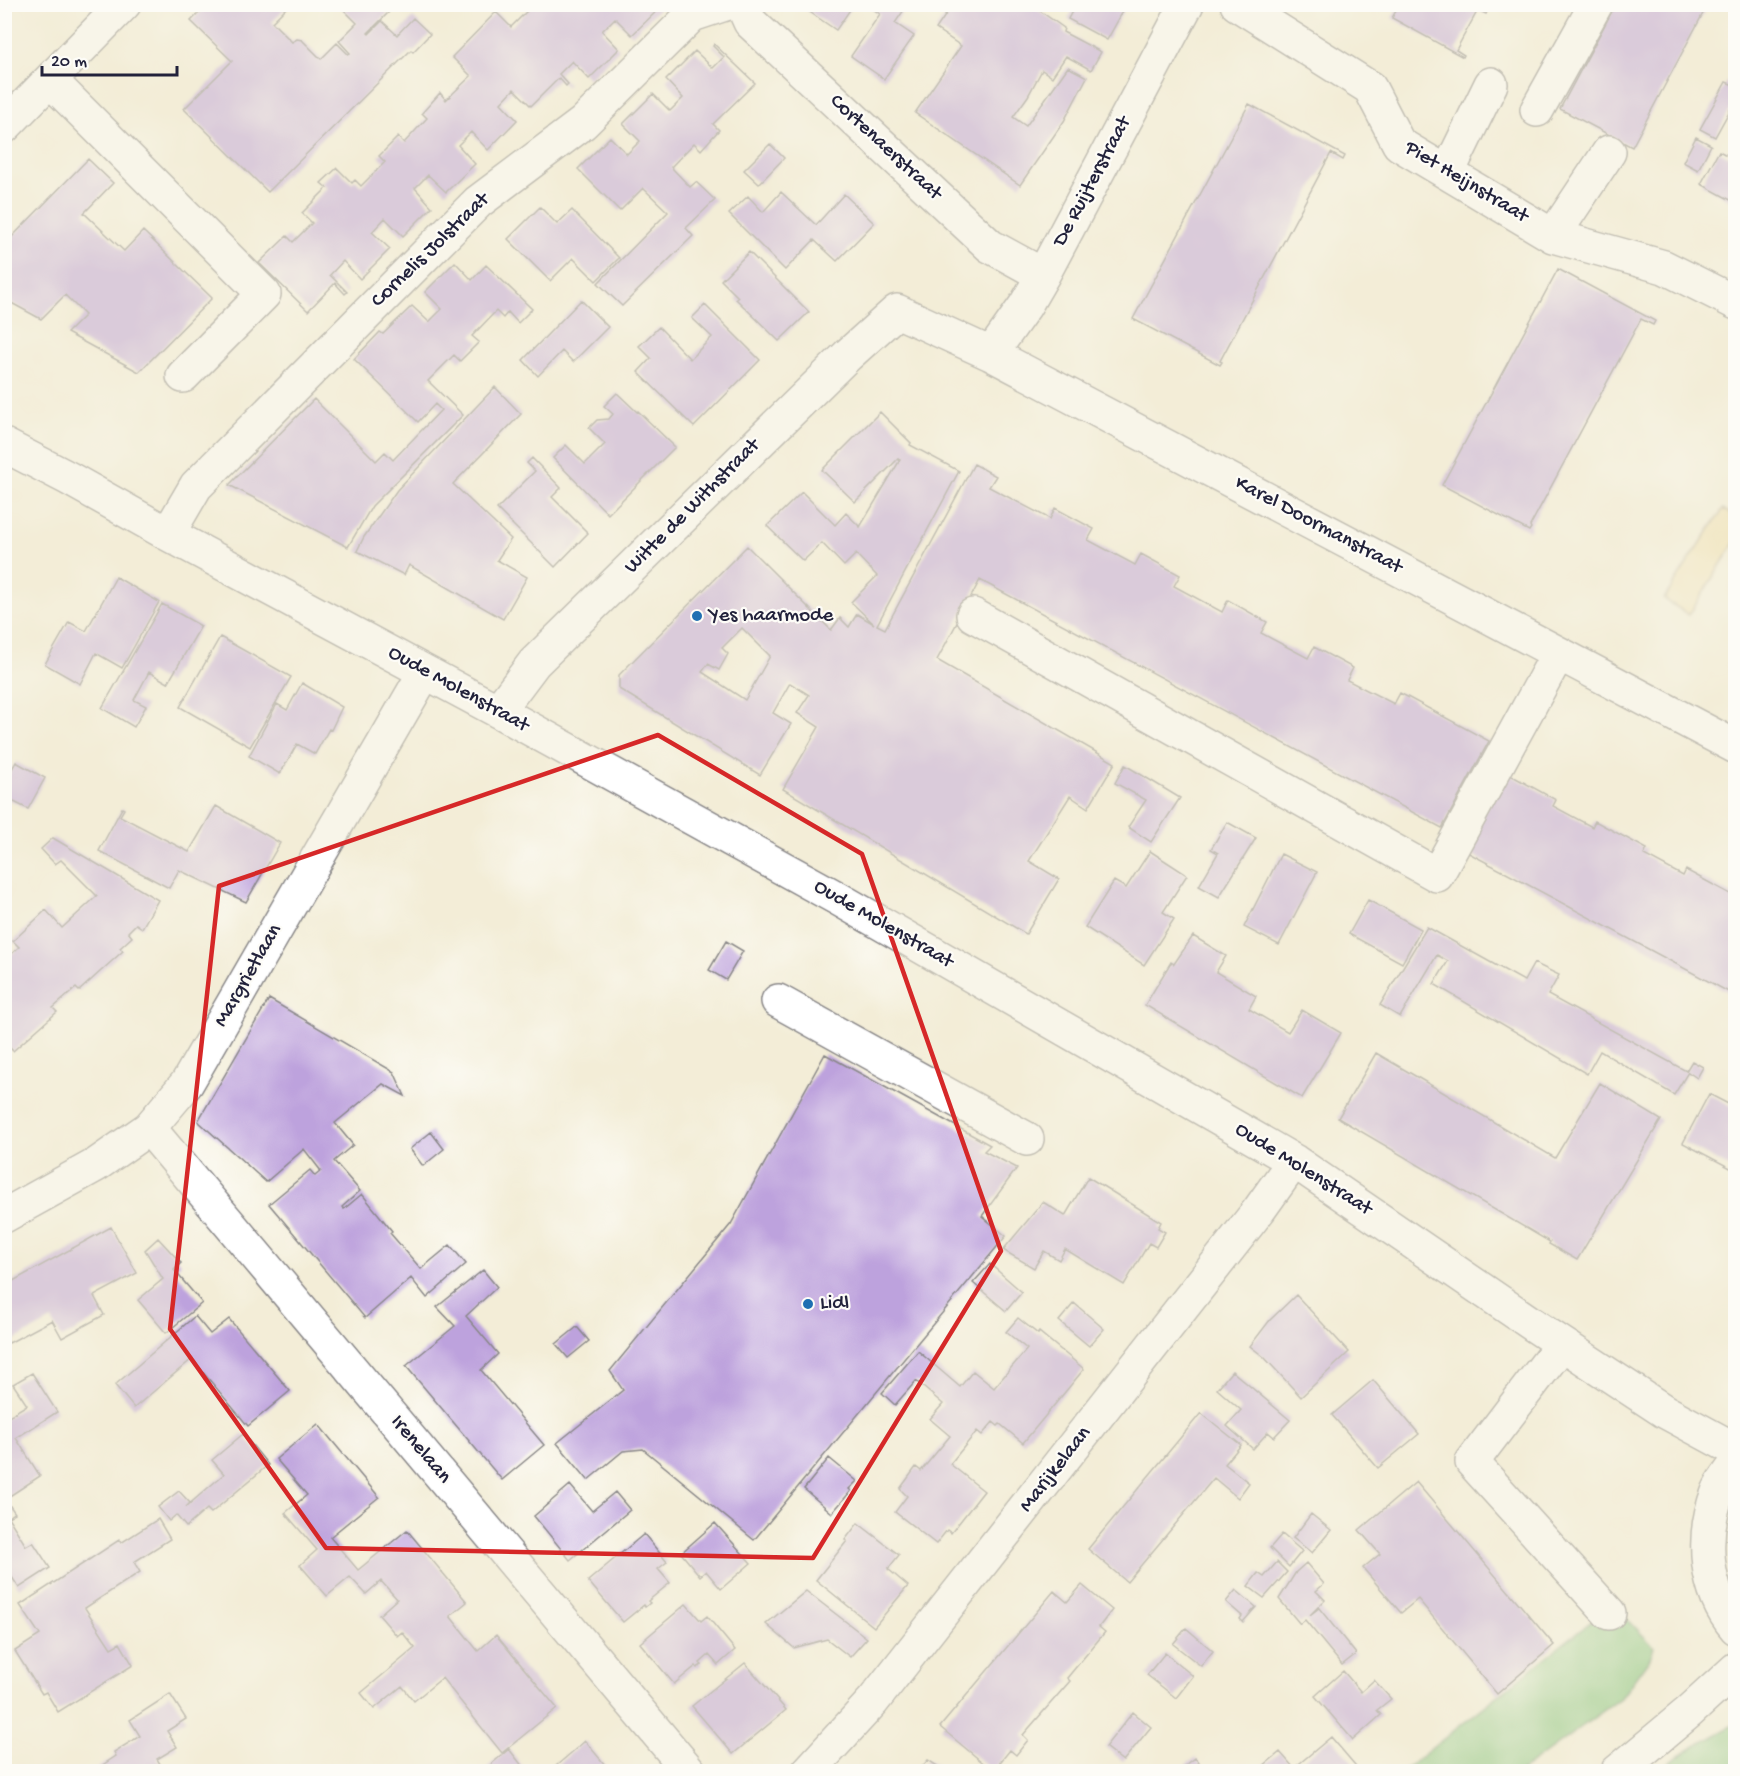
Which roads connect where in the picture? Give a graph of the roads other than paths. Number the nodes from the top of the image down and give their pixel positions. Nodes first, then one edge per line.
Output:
1 (124, 4) edge
2 (725, 4) edge
3 (741, 4) edge
4 (1187, 4) edge
5 (1237, 4) edge
6 (1596, 4) edge
7 (51, 81) junction
8 (1491, 84) dead end
9 (1537, 110) dead end
10 (4, 128) edge
11 (1609, 152) dead end
12 (1448, 172) junction
13 (1552, 236) junction
14 (1043, 275) junction
15 (1736, 303) edge
16 (897, 311) joint
17 (991, 354) junction
18 (183, 376) dead end
19 (4, 445) edge
20 (168, 534) junction
21 (973, 615) dead end
22 (1558, 654) junction
23 (425, 672) junction
24 (498, 711) junction
25 (1736, 747) edge
26 (778, 1001) dead end
27 (149, 1128) junction
28 (1027, 1139) dead end
29 (1294, 1161) junction
30 (4, 1216) edge
31 (1562, 1344) junction
32 (1736, 1450) edge
33 (1736, 1464) edge
34 (1609, 1613) dead end
35 (1736, 1628) edge
36 (1736, 1669) edge
37 (690, 1772) edge
38 (808, 1772) edge
39 (1617, 1772) edge

1 - 7 street
2 - 20 street, Cornelis Jolstraat
3 - 14 street, Cortenaerstraat
4 - 14 street, De Ruijterstraat
5 - 12 street, Piet Heijnstraat
6 - 9 street
7 - 10 street
7 - 18 street
8 - 12 street
11 - 13 street
12 - 13 street, Piet Heijnstraat
13 - 15 street, Piet Heijnstraat
14 - 17 street, De Ruijterstraat
16 - 17 street, Karel Doormanstraat
16 - 24 street, Witte de Withstraat
17 - 22 street, Karel Doormanstraat
19 - 20 street, Oude Molenstraat
20 - 23 street, Oude Molenstraat
21 - 22 street
22 - 25 street, Karel Doormanstraat
23 - 24 street, Oude Molenstraat
23 - 27 street, Margrietlaan
24 - 29 street, Oude Molenstraat
26 - 28 street
27 - 30 street, Margrietlaan
27 - 37 street, Irenelaan
29 - 31 street, Oude Molenstraat
29 - 38 street, Marijkelaan
31 - 32 street, Oude Molenstraat
31 - 34 street
33 - 35 street
36 - 39 street

